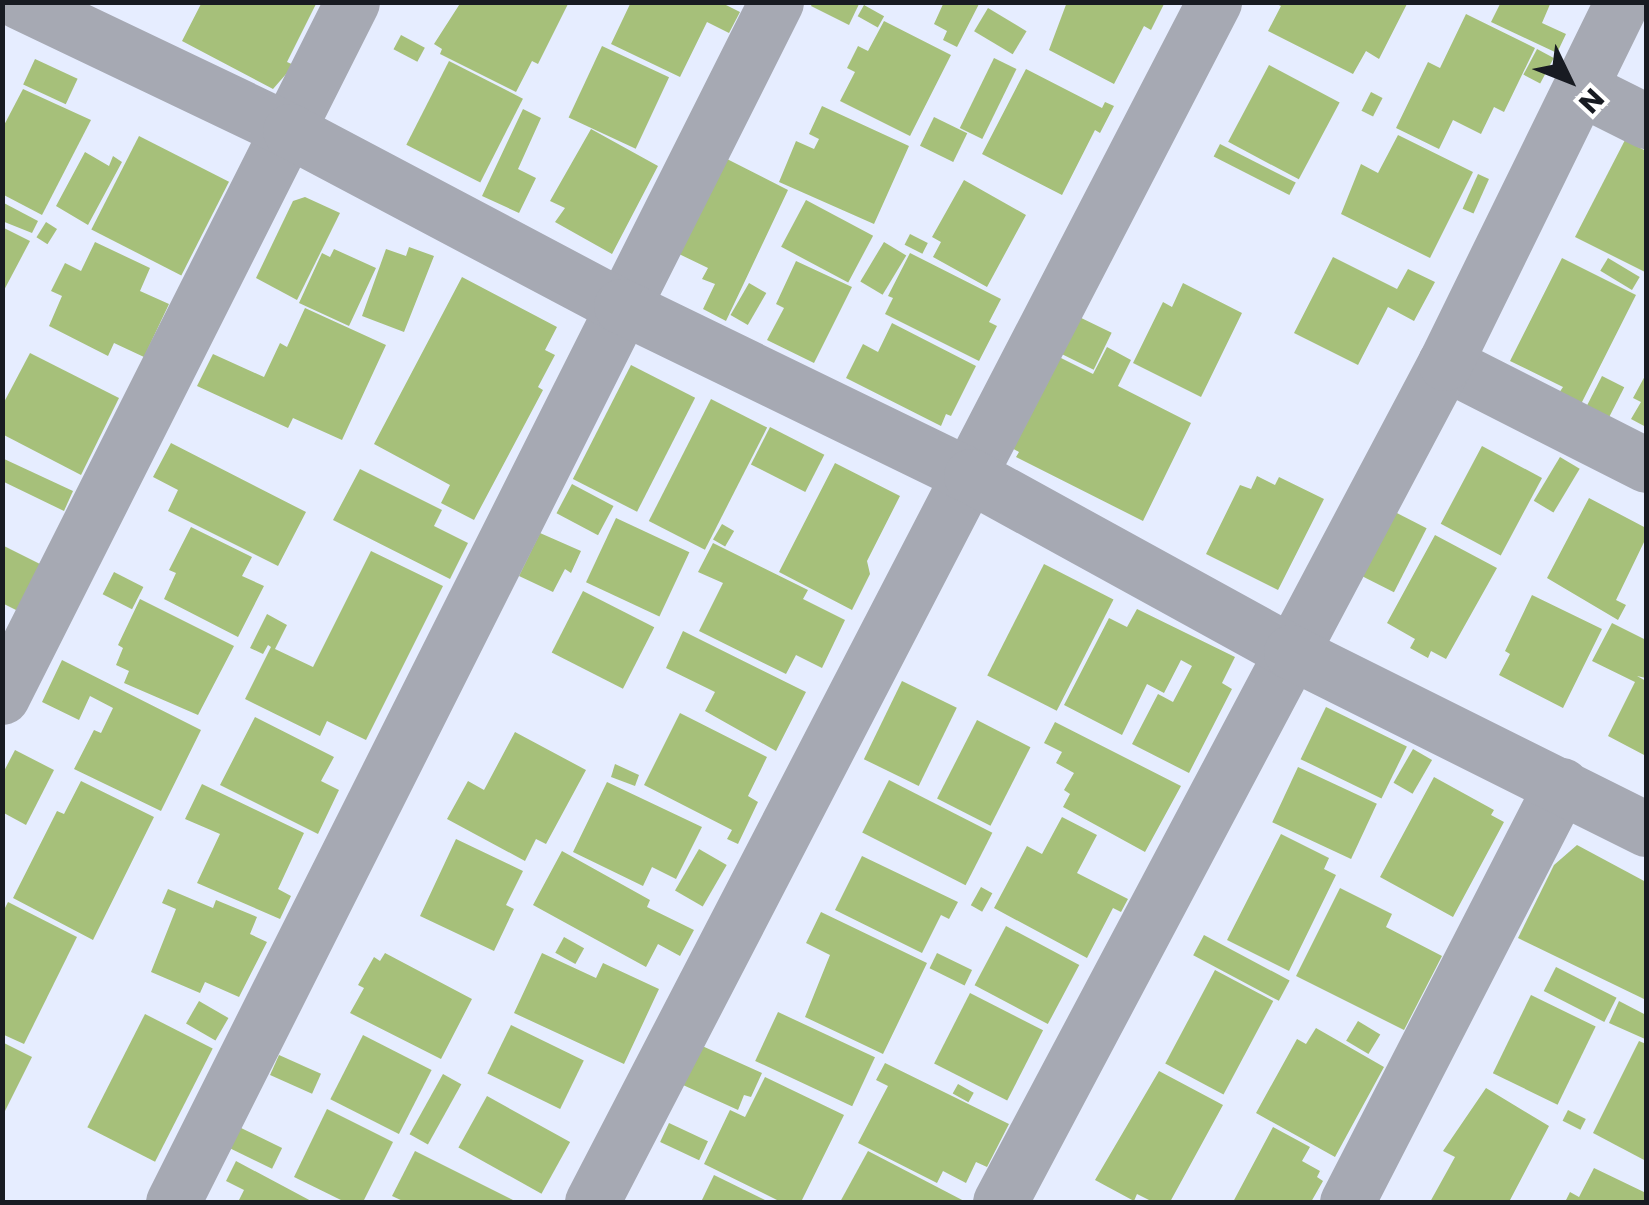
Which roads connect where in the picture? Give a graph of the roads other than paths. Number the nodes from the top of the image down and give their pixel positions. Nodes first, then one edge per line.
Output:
1 (20, 2) edge
2 (352, 2) edge
3 (776, 2) edge
4 (1214, 2) edge
5 (1622, 2) edge
6 (1582, 89) junction
7 (1646, 120) edge
8 (290, 132) junction
9 (622, 306) junction
10 (1445, 363) junction
11 (1646, 465) edge
12 (971, 476) junction
13 (1291, 652) junction
14 (2, 697) edge
15 (1560, 785) junction
16 (1646, 830) edge
17 (173, 1202) edge
18 (592, 1202) edge
19 (1000, 1202) edge
20 (1348, 1202) edge

1 - 8 street
2 - 8 street
3 - 9 street
4 - 12 street
5 - 6 street
6 - 7 street
6 - 10 street
8 - 9 street
8 - 14 street
9 - 12 street
9 - 17 street
10 - 11 street
10 - 13 street
12 - 13 street
12 - 18 street
13 - 15 street
13 - 19 street
15 - 16 street
15 - 20 street

